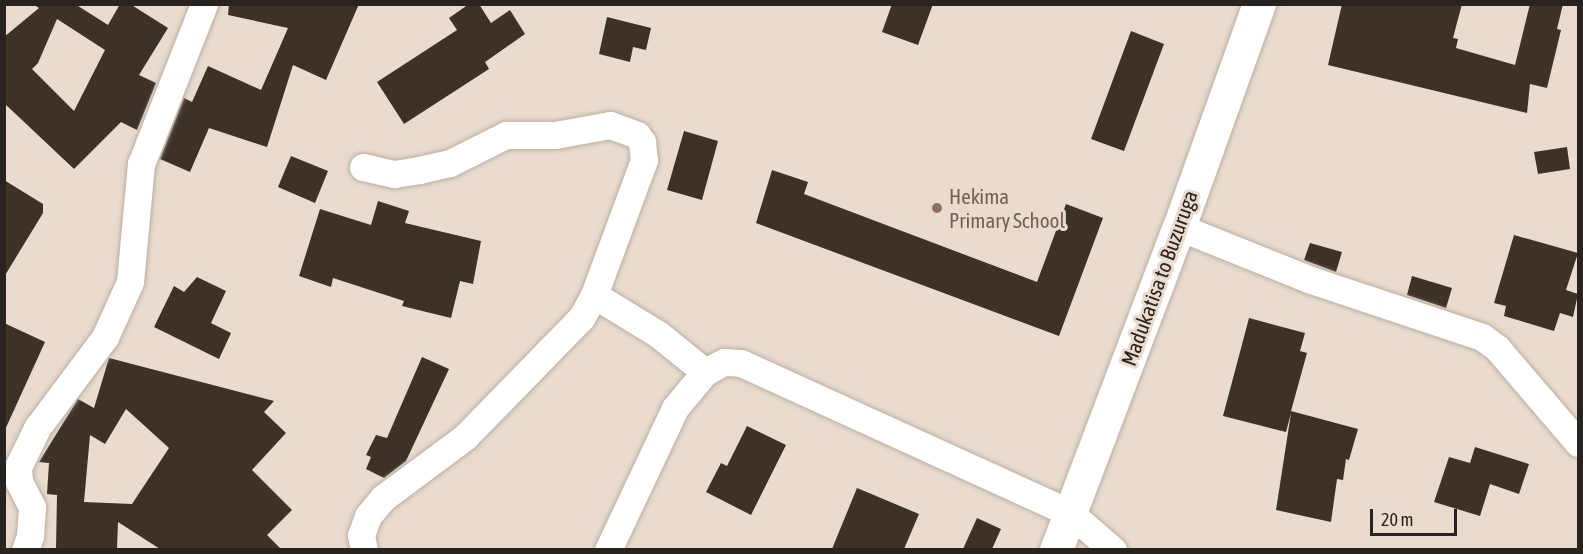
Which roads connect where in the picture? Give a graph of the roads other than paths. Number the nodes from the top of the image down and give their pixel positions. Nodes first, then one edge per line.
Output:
1 (204, 4) edge
2 (1258, 4) edge
3 (363, 167) dead end
4 (1179, 227) junction
5 (594, 295) junction
6 (705, 372) junction
7 (1578, 443) edge
8 (1070, 513) junction
9 (25, 549) edge
10 (364, 549) edge
11 (608, 549) edge
12 (1056, 549) edge
13 (1113, 549) edge

1 - 9 street
2 - 4 main road, Madukatisa to Buzuruga
3 - 5 street
4 - 7 street
4 - 8 main road, Madukatisa to Buzuruga
5 - 6 street
5 - 10 street
6 - 8 street
6 - 11 street
8 - 12 main road, Madukatisa to Buzuruga
8 - 13 street

